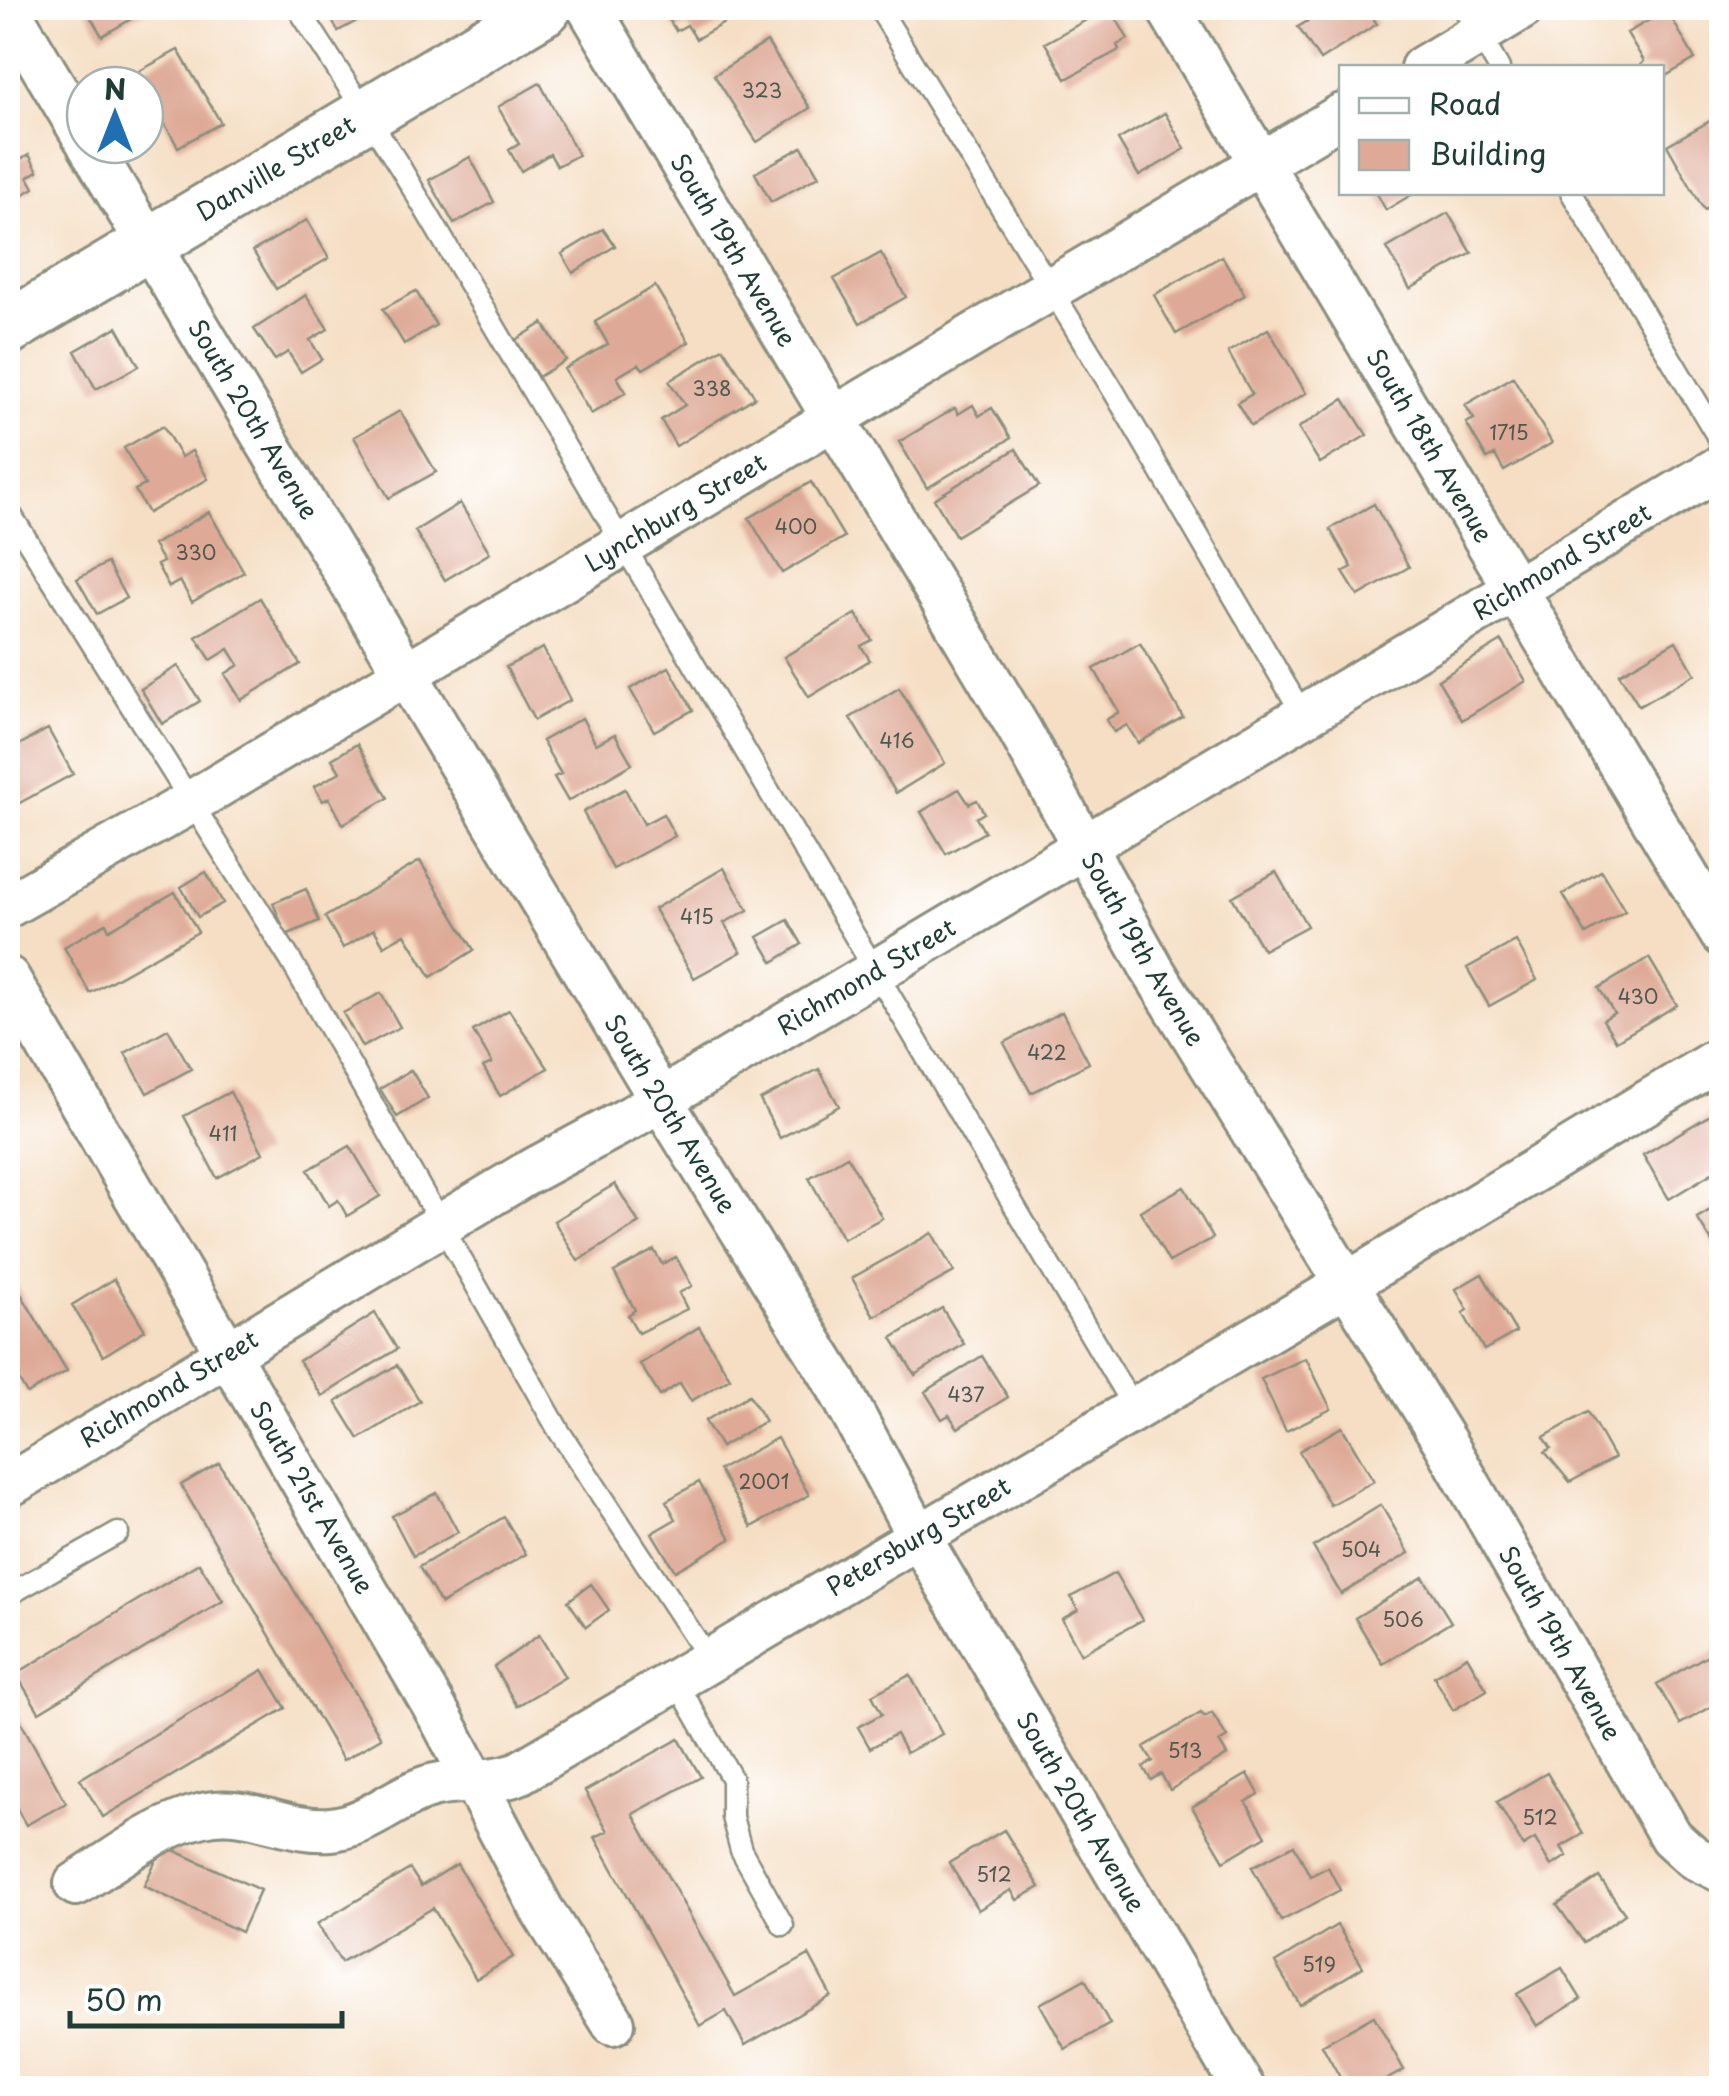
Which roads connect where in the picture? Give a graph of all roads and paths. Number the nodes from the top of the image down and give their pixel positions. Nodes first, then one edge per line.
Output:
1 (298, 8) edge
2 (545, 8) edge
3 (589, 8) edge
4 (879, 8) edge
5 (1168, 8) edge
6 (1522, 8) edge
7 (8, 9) edge
8 (1481, 36) edge
9 (1428, 65) edge
10 (65, 104) edge
11 (366, 114) junction
12 (1339, 117) edge
13 (1260, 164) junction
14 (102, 165) edge
15 (1574, 195) edge
16 (149, 244) junction
17 (1051, 288) junction
18 (8, 328) edge
19 (831, 418) junction
20 (1722, 444) edge
21 (1722, 466) edge
22 (8, 510) edge
23 (620, 545) junction
24 (1516, 590) junction
25 (406, 674) junction
26 (1303, 716) junction
27 (194, 802) junction
28 (1085, 848) junction
29 (8, 906) edge
30 (1722, 935) edge
31 (874, 971) junction
32 (8, 978) edge
33 (1722, 1056) edge
34 (660, 1100) junction
35 (443, 1222) junction
36 (1346, 1285) junction
37 (226, 1353) junction
38 (1135, 1410) junction
39 (8, 1486) edge
40 (118, 1533) dead end
41 (919, 1537) junction
42 (8, 1595) edge
43 (693, 1670) junction
44 (476, 1784) junction
45 (1722, 1871) edge
46 (76, 1884) dead end
47 (783, 1925) dead end
48 (613, 2023) dead end
49 (1243, 2088) edge

1 - 11 lane
2 - 11 street, Danville Street
3 - 19 street, South 19th Avenue
4 - 17 lane
5 - 13 street, South 18th Avenue
6 - 8 street
7 - 10 street
8 - 9 street
11 - 16 street, Danville Street
11 - 23 lane
12 - 13 street, Lynchburg Street
13 - 17 street, Lynchburg Street
13 - 24 street, South 18th Avenue
14 - 16 street, South 20th Avenue
15 - 20 lane
16 - 18 street, Danville Street
16 - 25 street, South 20th Avenue
17 - 19 street, Lynchburg Street
17 - 26 lane
19 - 23 street, Lynchburg Street
19 - 28 street, South 19th Avenue
21 - 24 street, Richmond Street
22 - 27 lane
23 - 25 street, Lynchburg Street
23 - 31 lane
24 - 26 street, Richmond Street
24 - 30 street, South 18th Avenue
25 - 27 street, Lynchburg Street
25 - 34 street, South 20th Avenue
26 - 28 street, Richmond Street
27 - 29 street, Lynchburg Street
27 - 35 lane
28 - 31 street, Richmond Street
28 - 36 street, South 19th Avenue
31 - 34 street, Richmond Street
31 - 38 lane
32 - 37 street, South 21st Avenue
33 - 36 street, Petersburg Street
34 - 35 street, Richmond Street
34 - 41 street, South 20th Avenue
35 - 37 street, Richmond Street
35 - 43 lane
36 - 38 street, Petersburg Street
36 - 45 street, South 19th Avenue
37 - 39 street, Richmond Street
37 - 44 street, South 21st Avenue
38 - 41 street, Petersburg Street
40 - 42 lane
41 - 43 street, Petersburg Street
41 - 49 street, South 20th Avenue
43 - 44 street, Petersburg Street
43 - 47 lane
44 - 46 street, Petersburg Street
44 - 48 street, South 21st Avenue

